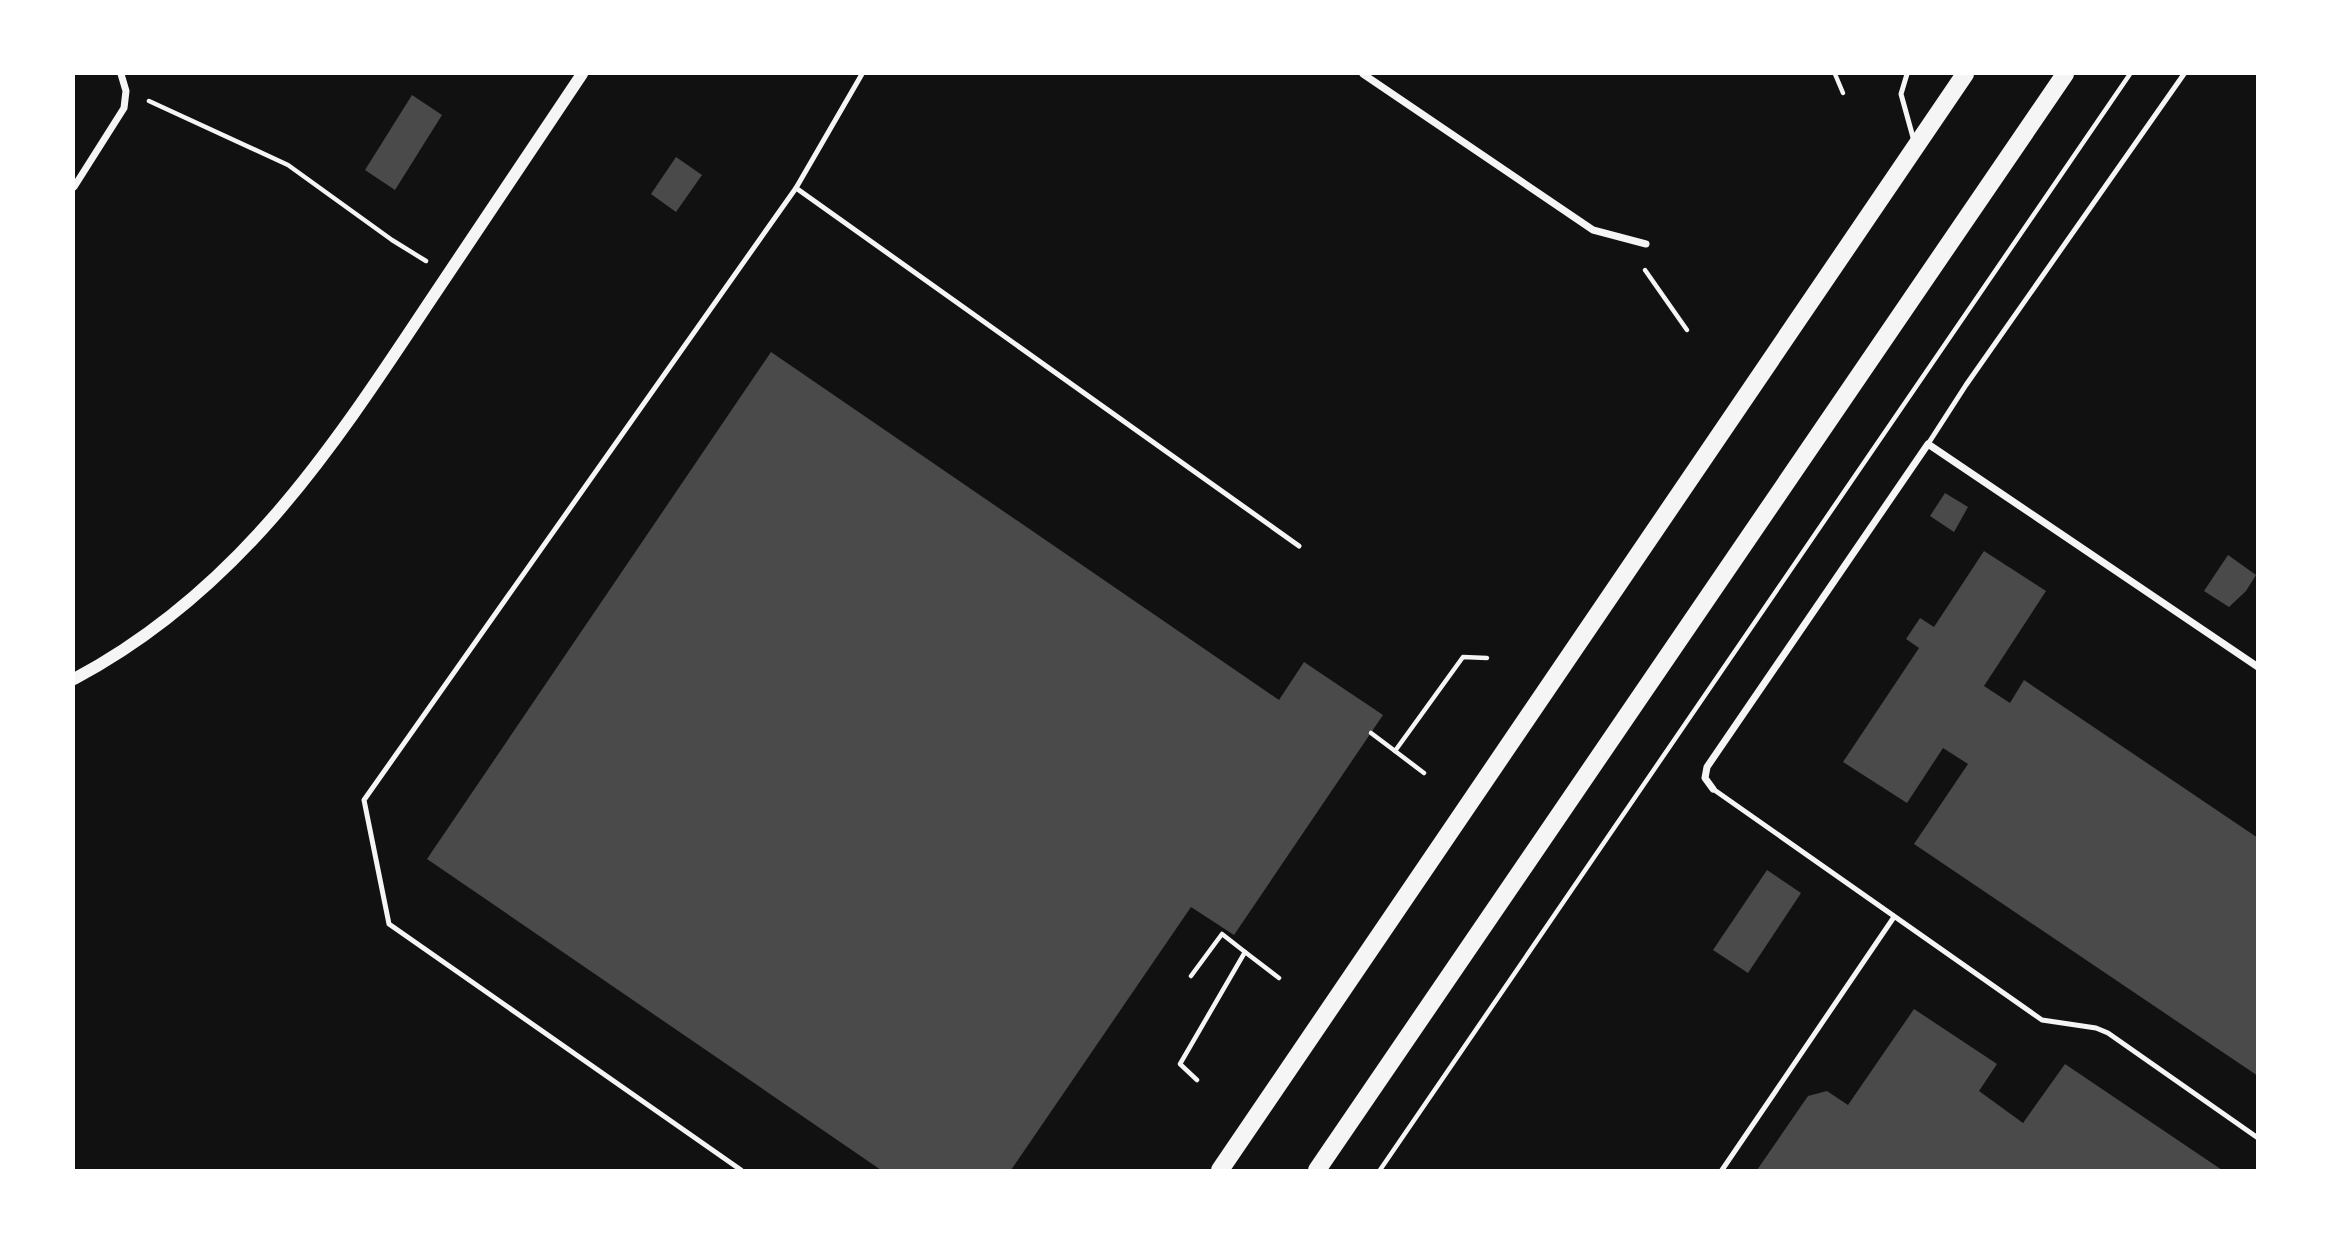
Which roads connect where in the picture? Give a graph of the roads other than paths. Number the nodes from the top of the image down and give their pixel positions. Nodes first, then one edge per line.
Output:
1 (121, 74) edge
2 (582, 74) edge
3 (862, 74) edge
4 (1363, 74) edge
5 (1907, 74) edge
6 (1965, 74) edge
7 (2065, 74) edge
8 (2184, 74) edge
9 (1916, 147) junction
10 (74, 187) edge
11 (796, 188) junction
12 (1646, 244) dead end
13 (1927, 444) junction
14 (1299, 547) dead end
15 (2258, 667) edge
16 (74, 679) edge
17 (1713, 789) joint
18 (1894, 917) junction
19 (2258, 1138) edge
20 (741, 1171) edge
21 (1220, 1171) edge
22 (1317, 1171) edge
23 (1722, 1171) edge

1 - 10 street
2 - 16 street
3 - 11 lane
4 - 12 street
5 - 9 lane
6 - 9 main road
7 - 22 main road
8 - 13 lane
9 - 21 main road
11 - 14 lane
11 - 20 lane
13 - 15 street
13 - 17 street
17 - 18 lane
18 - 19 lane
18 - 23 lane

